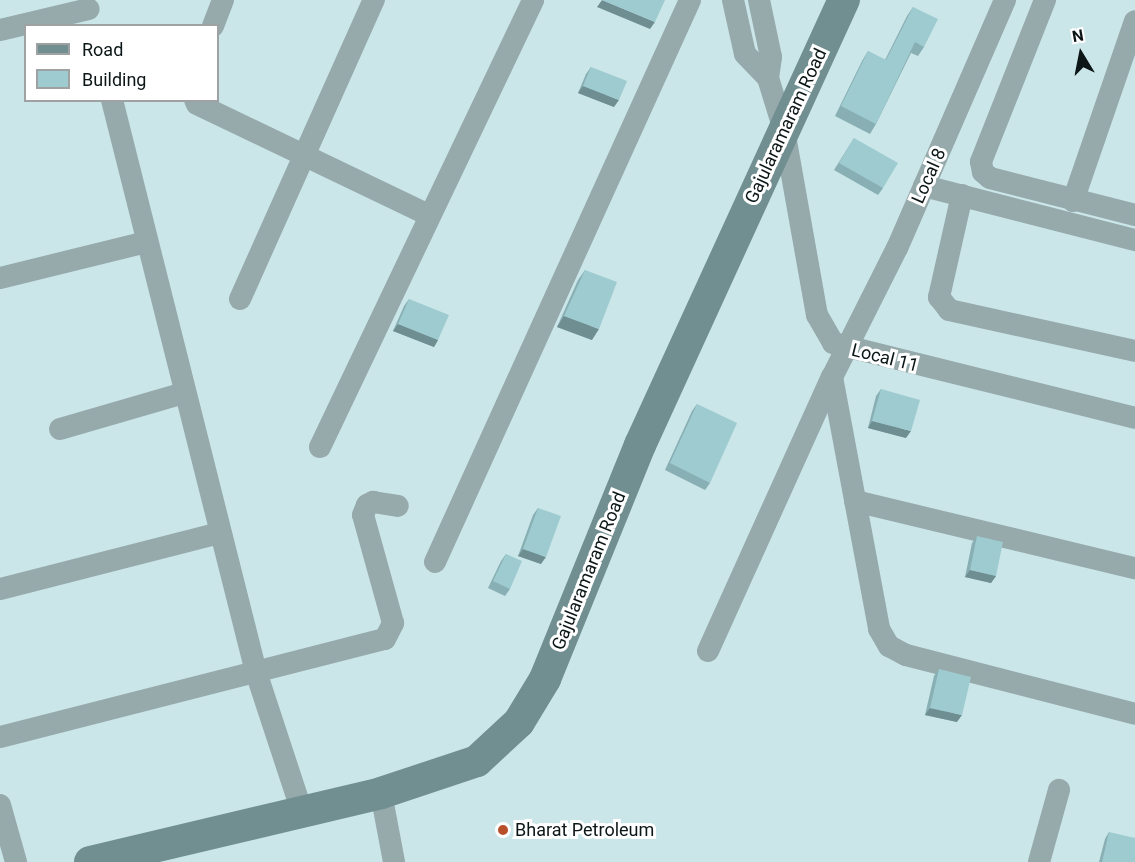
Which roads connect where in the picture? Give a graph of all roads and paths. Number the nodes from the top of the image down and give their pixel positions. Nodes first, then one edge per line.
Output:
1 (223, 0) edge
2 (374, 0) edge
3 (532, 0) edge
4 (690, 0) edge
5 (732, 0) edge
6 (759, 0) edge
7 (844, 0) edge
8 (1005, 0) edge
9 (1046, 0) edge
10 (90, 11) edge
11 (1135, 21) edge
12 (28, 24) edge
13 (214, 24) edge
14 (24, 25) edge
15 (0, 30) edge
16 (768, 78) junction
17 (112, 102) edge
18 (196, 102) edge
19 (784, 130) junction
20 (306, 156) junction
21 (924, 186) junction
22 (962, 195) junction
23 (1073, 201) junction
24 (429, 215) junction
25 (1135, 215) edge
26 (1135, 240) edge
27 (147, 242) junction
28 (2, 271) edge
29 (240, 299) dead end
30 (848, 349) junction
31 (1135, 351) edge
32 (832, 377) junction
33 (184, 393) junction
34 (1135, 418) edge
35 (60, 429) dead end
36 (320, 447) dead end
37 (855, 501) junction
38 (398, 506) dead end
39 (219, 533) junction
40 (435, 562) dead end
41 (1135, 568) edge
42 (0, 589) edge
43 (708, 651) dead end
44 (256, 672) junction
45 (1135, 714) edge
46 (0, 737) edge
47 (1059, 790) dead end
48 (381, 793) junction
49 (0, 805) edge
50 (302, 812) junction
51 (16, 862) edge
52 (90, 862) edge
53 (394, 862) edge
54 (1039, 862) edge

1 - 13 street
2 - 20 street
3 - 24 street
4 - 40 street
5 - 16 street, Local 11
6 - 16 street, Local 11
7 - 19 main road, Gajularamaram Road
8 - 21 street, Local 8
9 - 23 street
10 - 12 street
11 - 23 street
14 - 15 street
16 - 19 street, Local 11
17 - 27 street
18 - 20 street
19 - 30 street, Local 11
19 - 48 main road, Gajularamaram Road
20 - 24 street
20 - 29 street
21 - 22 street
21 - 30 street, Local 8
22 - 26 street
22 - 31 street
23 - 25 street
24 - 36 street
27 - 28 street
27 - 33 street
30 - 32 street, Local 8
30 - 34 street, Local 11
32 - 37 street
32 - 43 street, Local 8
33 - 35 street
33 - 39 street
37 - 41 street
37 - 45 street
38 - 44 street
39 - 42 street
39 - 44 street
44 - 46 street
44 - 50 street
47 - 54 street
48 - 50 main road, Gajularamaram Road
48 - 53 street
49 - 51 street
50 - 52 main road, Gajularamaram Road

